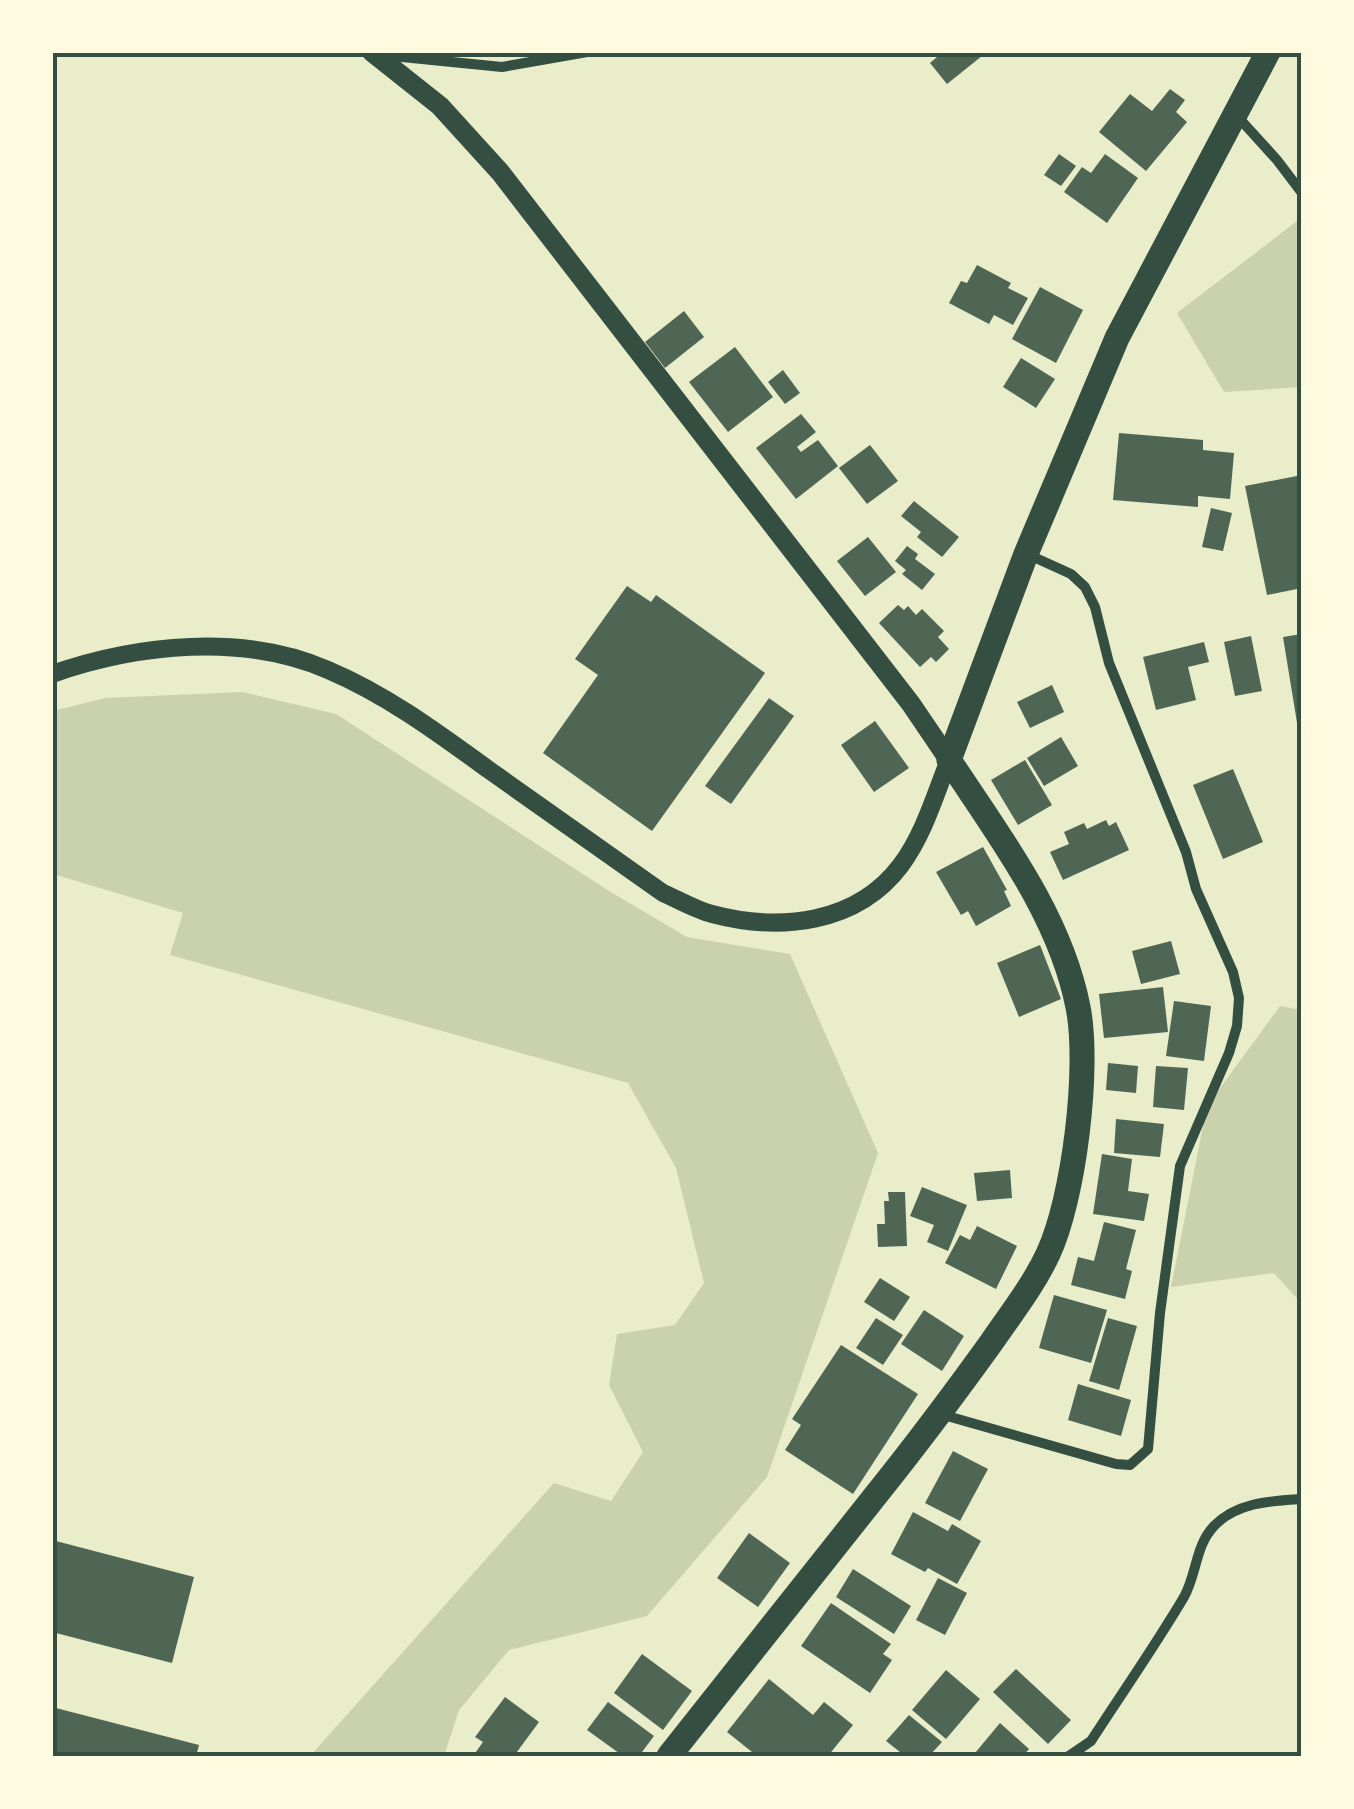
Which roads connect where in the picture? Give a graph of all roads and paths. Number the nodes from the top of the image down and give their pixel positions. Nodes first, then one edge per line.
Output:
1 (587, 52) edge
2 (1268, 52) edge
3 (374, 54) edge
4 (1236, 115) junction
5 (1302, 193) edge
6 (1026, 554) junction
7 (52, 674) edge
8 (948, 760) junction
9 (940, 1414) junction
10 (1302, 1499) edge
11 (669, 1756) edge
12 (1070, 1756) edge

1 - 3 street
2 - 4 main road
3 - 8 main road
4 - 5 street
4 - 6 main road
6 - 8 main road
6 - 9 street
7 - 8 street
8 - 9 main road
9 - 11 main road
10 - 12 street

